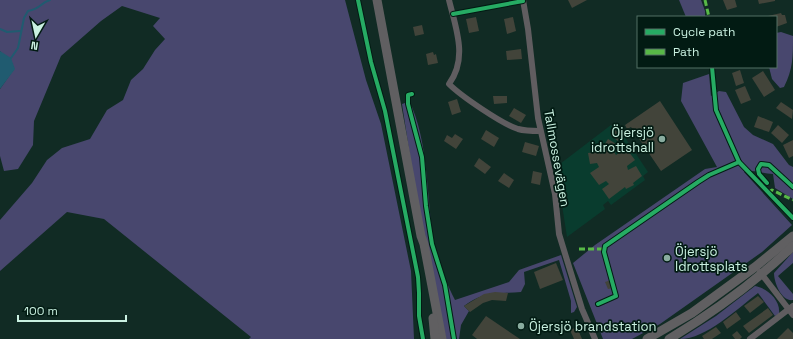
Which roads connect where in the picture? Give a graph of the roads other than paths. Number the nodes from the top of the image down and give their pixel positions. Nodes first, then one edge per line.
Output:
1 (377, 0) edge
2 (449, 0) edge
3 (523, 0) edge
4 (540, 131) junction
5 (421, 236) junction
6 (793, 236) edge
7 (793, 246) edge
8 (755, 267) junction
9 (762, 275) junction
10 (792, 310) edge
11 (435, 339) edge
12 (442, 339) edge
13 (595, 339) edge
14 (647, 339) edge
15 (669, 339) edge
16 (750, 339) edge

1 - 5 street
2 - 4 street
3 - 4 street, Tallmossevägen
4 - 13 street, Tallmossevägen
5 - 11 street
5 - 12 street
6 - 8 street
7 - 9 street
8 - 9 street
8 - 14 street
9 - 10 street
9 - 15 street
10 - 16 street

